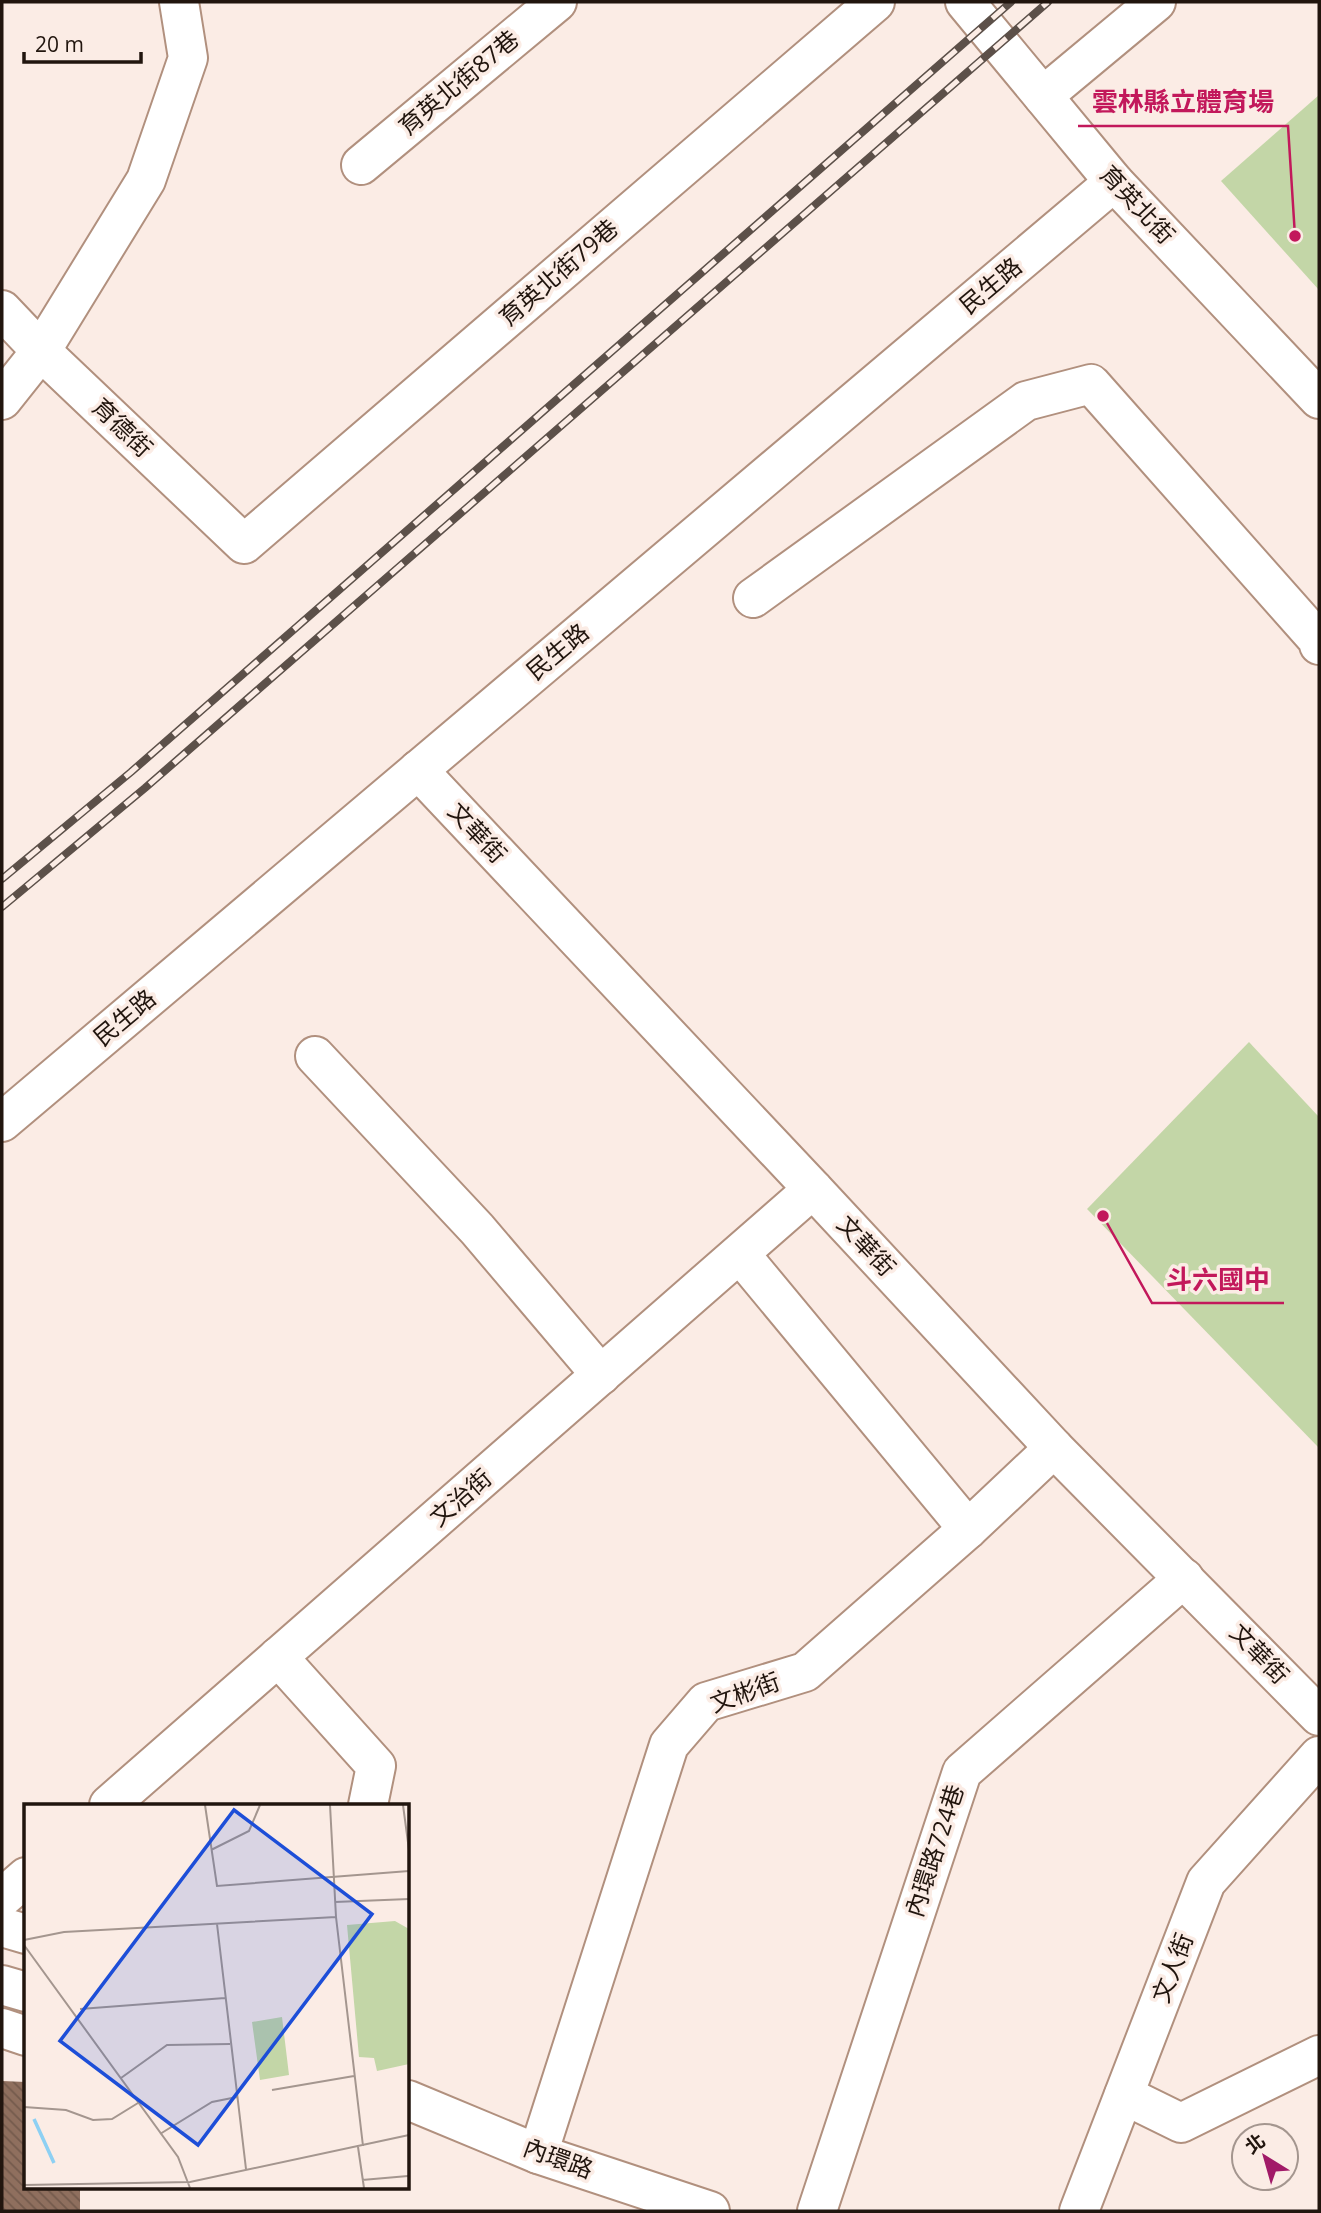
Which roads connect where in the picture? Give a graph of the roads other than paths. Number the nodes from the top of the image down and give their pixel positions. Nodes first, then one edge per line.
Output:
1 (179, 2) edge
2 (557, 2) edge
3 (875, 2) edge
4 (965, 2) edge
5 (1156, 2) edge
6 (1043, 96) junction
7 (361, 165) dead end
8 (1114, 182) junction
9 (2, 310) edge
10 (41, 351) junction
11 (1319, 399) edge
12 (2, 400) edge
13 (244, 544) joint
14 (753, 598) dead end
15 (1319, 645) edge
16 (418, 770) junction
17 (315, 1056) dead end
18 (2, 1122) edge
19 (813, 1189) junction
20 (740, 1254) junction
21 (601, 1375) junction
22 (1054, 1448) junction
23 (968, 1529) junction
24 (1184, 1578) junction
25 (278, 1657) junction
26 (1319, 1716) edge
27 (1319, 1756) edge
28 (109, 1804) edge
29 (368, 1804) edge
30 (24, 1879) edge
31 (2, 1898) edge
32 (2, 1927) edge
33 (24, 1933) edge
34 (2, 1985) edge
35 (24, 1992) edge
36 (2, 2028) edge
37 (24, 2035) edge
38 (1319, 2055) edge
39 (1124, 2095) junction
40 (410, 2101) edge
41 (538, 2154) junction
42 (710, 2211) edge
43 (817, 2211) edge
44 (1079, 2211) edge

1 - 10 street
2 - 7 street, 育英北街87巷
3 - 13 street, 育英北街79巷
4 - 6 street, 育英北街
5 - 6 street
6 - 8 street, 育英北街
8 - 11 street, 育英北街
8 - 16 street, 民生路
9 - 10 street, 育德街
10 - 12 street
10 - 13 street, 育德街
14 - 15 street
16 - 18 street, 民生路
16 - 19 street, 文華街
17 - 21 street
19 - 20 street, 文治街
19 - 22 street, 文華街
20 - 21 street, 文治街
20 - 23 street
21 - 25 street, 文治街
22 - 23 street, 文彬街
22 - 24 street, 文華街
23 - 41 street, 文彬街
24 - 26 street, 文華街
24 - 43 street, 內環路724巷
25 - 28 street, 文治街
25 - 29 street
27 - 39 street, 文人街
30 - 31 street
32 - 33 street
34 - 35 street
36 - 37 street
38 - 39 street
39 - 44 street, 文人街
40 - 41 street, 內環路
41 - 42 street, 內環路

